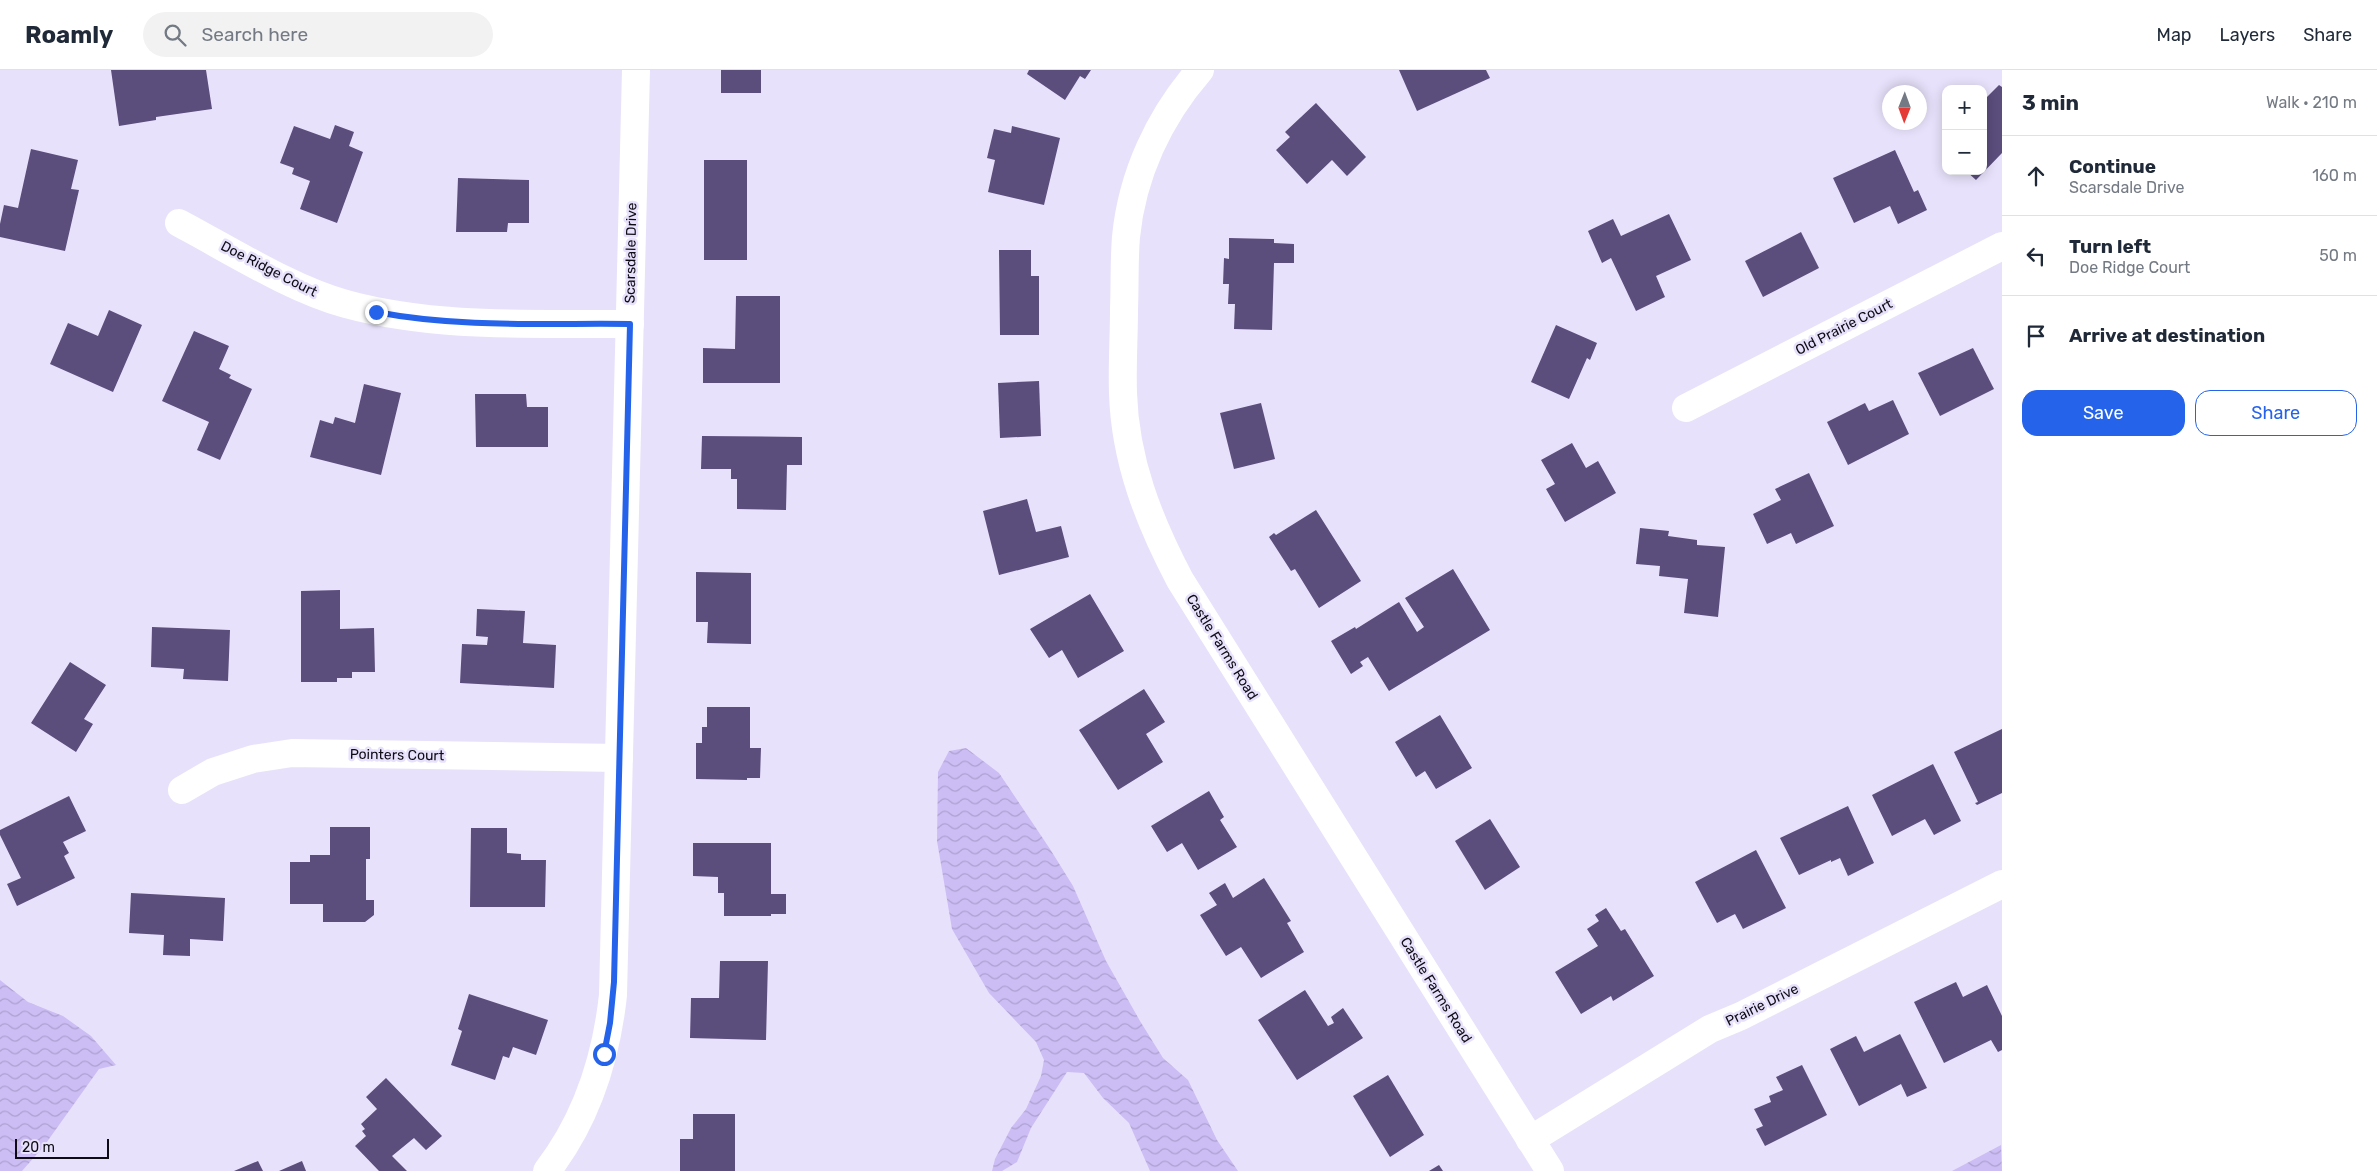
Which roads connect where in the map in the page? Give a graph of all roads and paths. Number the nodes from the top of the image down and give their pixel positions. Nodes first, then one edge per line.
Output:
1 (636, 70) edge
2 (1200, 70) edge
3 (179, 223) dead end
4 (2002, 246) edge
5 (630, 324) junction
6 (1686, 408) dead end
7 (619, 758) junction
8 (182, 790) dead end
9 (2002, 884) edge
10 (1530, 1140) junction
11 (547, 1171) edge
12 (1550, 1171) edge

1 - 5 street, Scarsdale Drive
2 - 10 street, Castle Farms Road
3 - 5 street, Doe Ridge Court
4 - 6 street, Old Prairie Court
5 - 7 street, Scarsdale Drive
7 - 8 street, Pointers Court
7 - 11 street, Scarsdale Drive
9 - 10 street, Prairie Drive
10 - 12 street, Castle Farms Road

